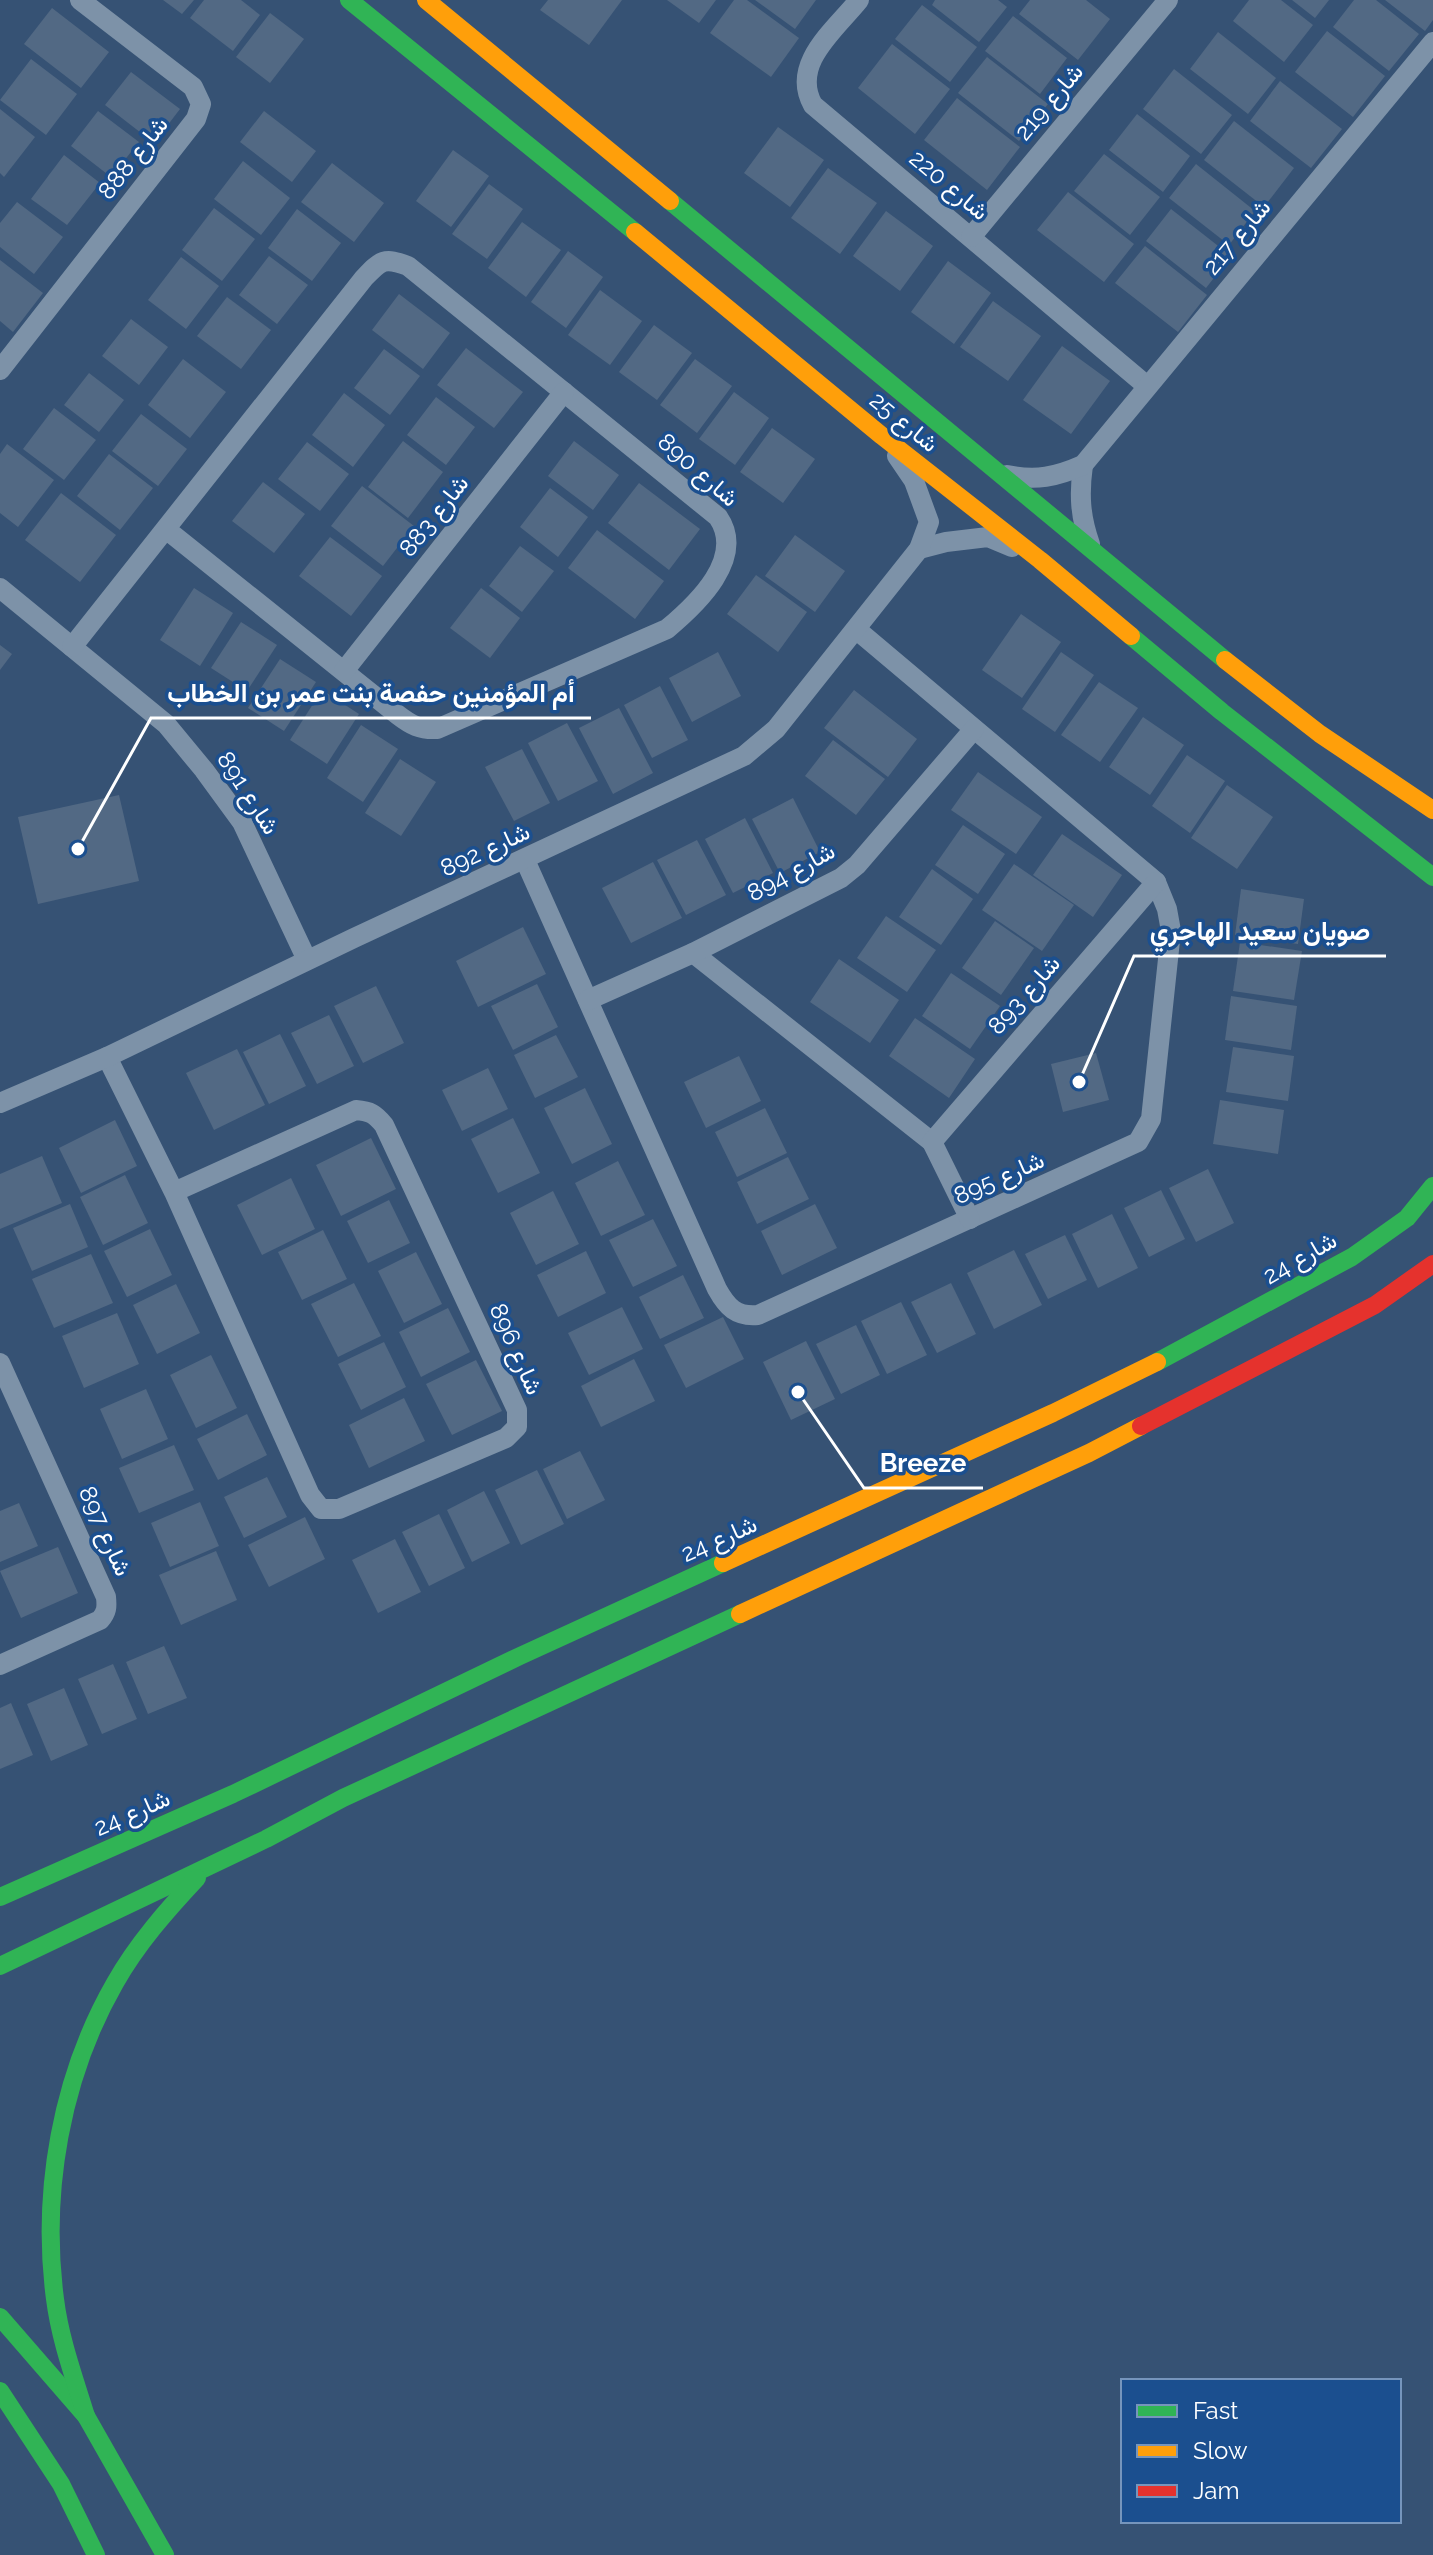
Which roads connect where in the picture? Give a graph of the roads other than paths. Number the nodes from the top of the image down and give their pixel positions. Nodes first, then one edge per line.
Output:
1 (80, 0) edge
2 (349, 0) edge
3 (426, 0) edge
4 (859, 0) edge
5 (1168, 0) edge
6 (399, 40) junction
7 (1433, 42) edge
8 (608, 169) junction
9 (971, 237) junction
10 (0, 370) edge
11 (1147, 386) junction
12 (564, 392) junction
13 (879, 418) junction
14 (1083, 465) junction
15 (1003, 474) junction
16 (167, 530) junction
17 (1091, 547) junction
18 (919, 549) junction
19 (1040, 560) junction
20 (0, 588) edge
21 (857, 630) junction
22 (72, 647) junction
23 (344, 671) junction
24 (974, 729) junction
25 (1433, 810) edge
26 (525, 860) junction
27 (1433, 877) edge
28 (1156, 882) junction
29 (693, 953) junction
30 (307, 960) junction
31 (588, 1000) junction
32 (107, 1057) junction
33 (0, 1103) edge
34 (932, 1142) junction
35 (1433, 1186) edge
36 (174, 1192) junction
37 (970, 1219) junction
38 (1433, 1264) edge
39 (0, 1363) edge
40 (0, 1665) edge
41 (206, 1868) junction
42 (0, 1897) edge
43 (0, 1966) edge
44 (0, 2317) edge
45 (0, 2391) edge
46 (86, 2416) junction
47 (96, 2555) edge
48 (165, 2555) edge

1 - 10 street, شارع 888
2 - 6 street, شارع 25
3 - 8 street, شارع 25
4 - 9 street, شارع 220
5 - 9 street, شارع 219
6 - 8 street
6 - 13 street, شارع 25
7 - 11 street, شارع 217
8 - 15 street, شارع 25
9 - 11 street, شارع 220
11 - 14 street, شارع 217
12 - 16 street, شارع 890
12 - 23 street, شارع 883
12 - 23 street, شارع 890
13 - 15 street
13 - 18 street, شارع 892
13 - 19 street, شارع 25
14 - 15 street
14 - 17 street
15 - 17 street, شارع 25
16 - 22 street, شارع 890
16 - 23 street, شارع 890
17 - 25 street, شارع 25
18 - 19 street
18 - 21 street, شارع 892
19 - 27 street, شارع 25
20 - 22 street, شارع 891
21 - 24 street
21 - 26 street, شارع 892
22 - 30 street, شارع 891
24 - 28 street
24 - 29 street, شارع 894
26 - 30 street, شارع 892
26 - 31 street, شارع 895
28 - 34 street, شارع 893
28 - 37 street, شارع 895
29 - 31 street, شارع 894
29 - 34 street
30 - 32 street, شارع 892
31 - 37 street, شارع 895
32 - 33 street, شارع 892
32 - 36 street, شارع 896
34 - 37 street
35 - 42 street, شارع 24
36 - 36 street, شارع 896
38 - 41 street
39 - 40 street, شارع 897
41 - 43 street
41 - 46 street
44 - 46 street
45 - 47 street
46 - 48 street

